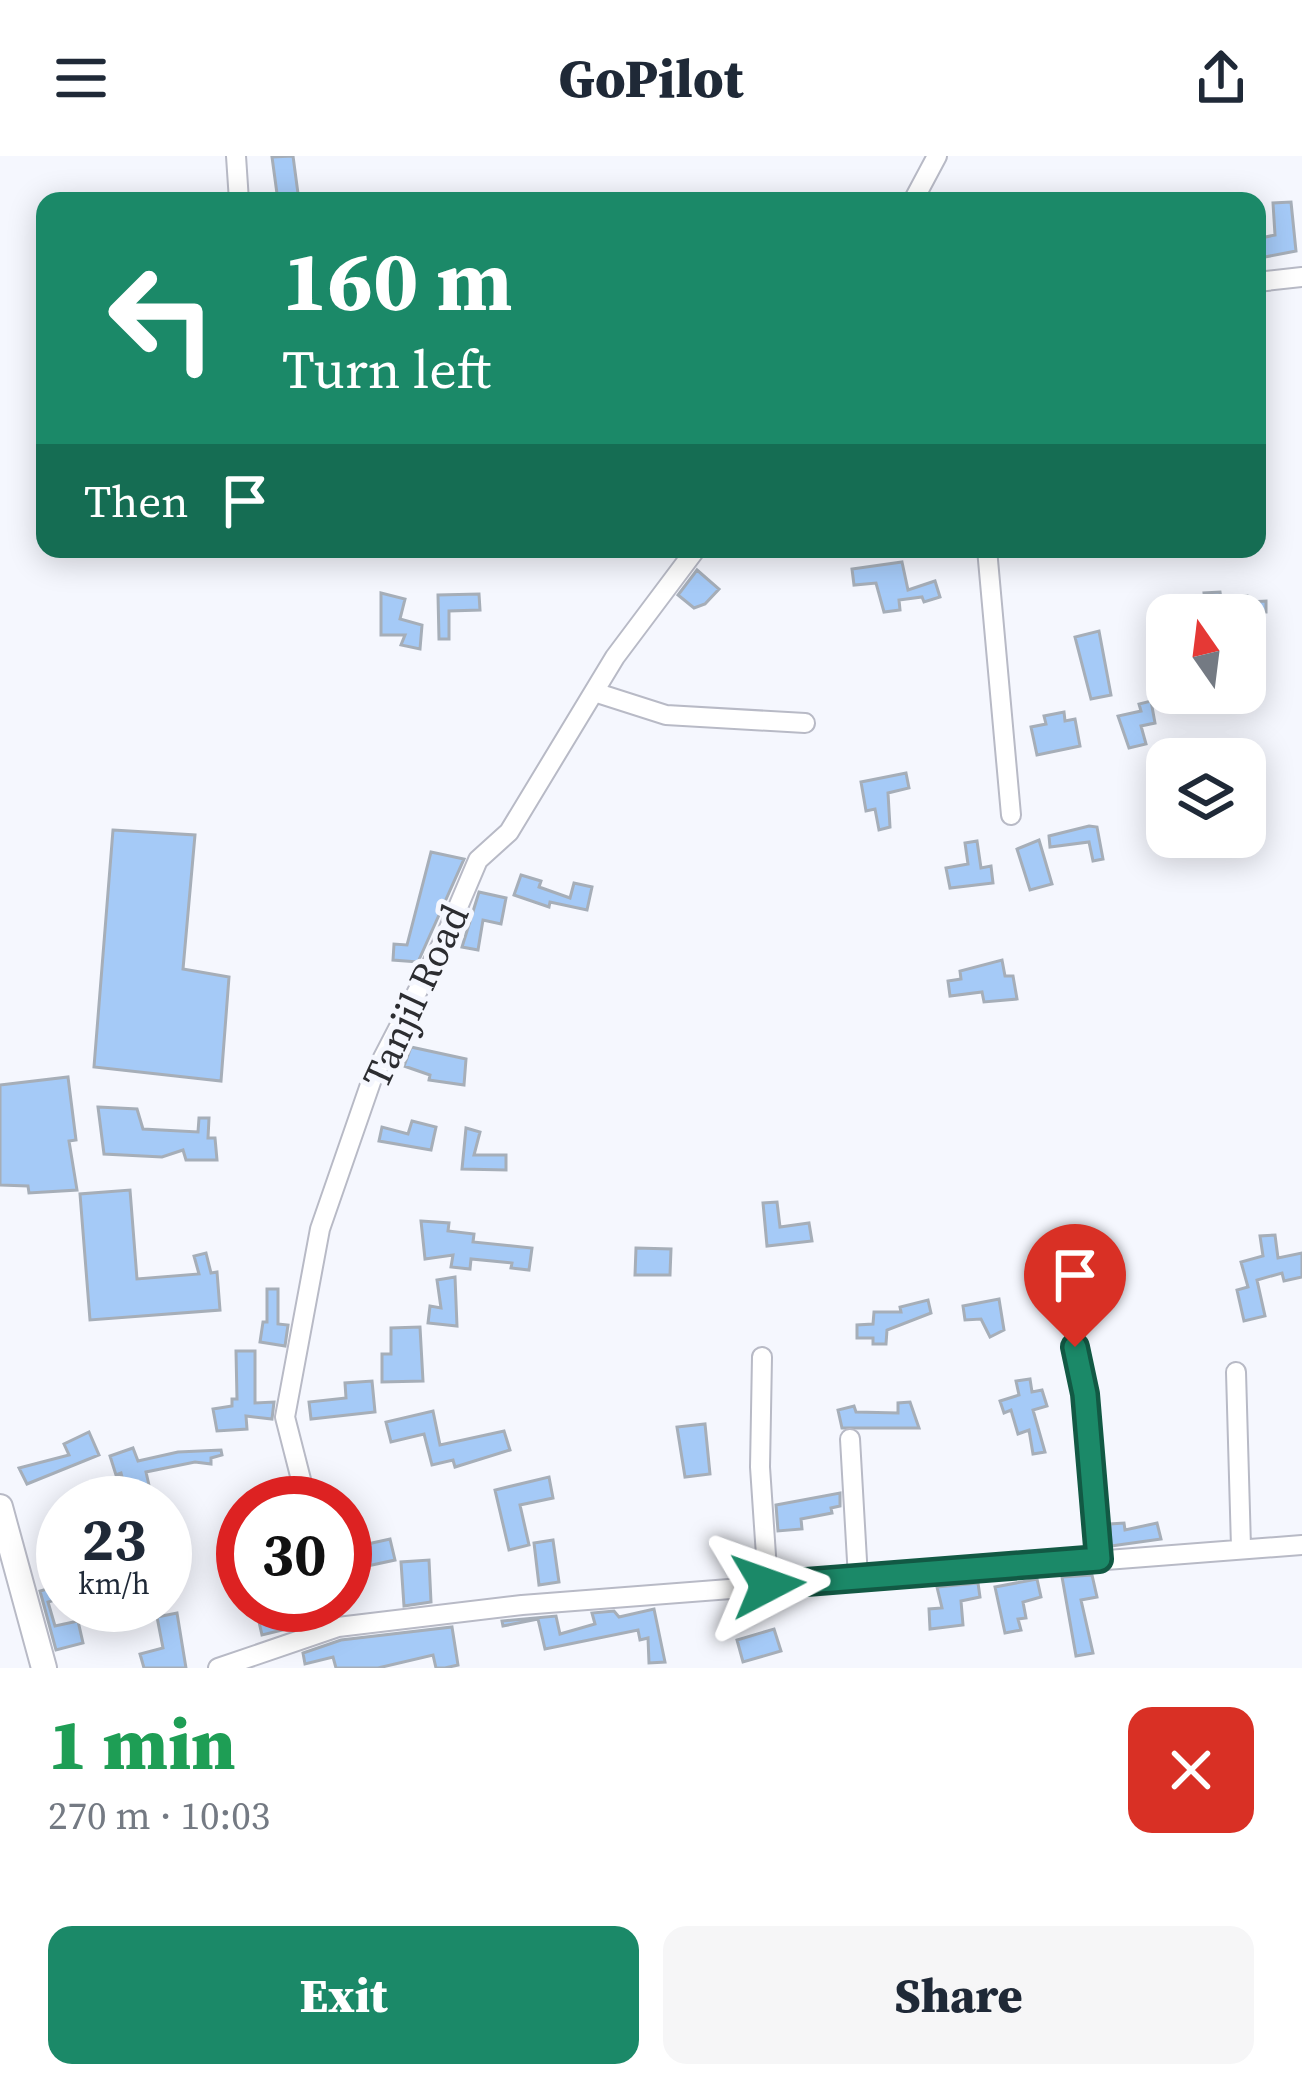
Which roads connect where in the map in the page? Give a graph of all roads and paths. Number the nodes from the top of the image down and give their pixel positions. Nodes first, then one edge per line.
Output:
1 (236, 156) edge
2 (937, 156) edge
3 (238, 192) edge
4 (918, 192) edge
5 (1302, 277) edge
6 (1266, 281) edge
7 (690, 558) edge
8 (988, 558) edge
9 (594, 692) junction
10 (805, 723) dead end
11 (1011, 815) dead end
12 (1075, 1347) dead end
13 (763, 1357) dead end
14 (1236, 1372) dead end
15 (850, 1439) dead end
16 (300, 1476) edge
17 (0, 1507) edge
18 (1302, 1545) edge
19 (1241, 1547) junction
20 (1099, 1559) junction
21 (858, 1578) junction
22 (768, 1585) junction
23 (372, 1624) edge
24 (326, 1632) edge
25 (44, 1668) edge
26 (218, 1668) edge

1 - 3 street
2 - 4 street
5 - 6 street
7 - 9 street, Tanjil Road
8 - 11 street
9 - 10 street
9 - 16 street, Tanjil Road
12 - 20 street
13 - 22 street
14 - 19 street
15 - 21 street
17 - 25 main road
18 - 19 street
19 - 20 street
20 - 21 street
21 - 22 street
22 - 23 street
24 - 26 street

